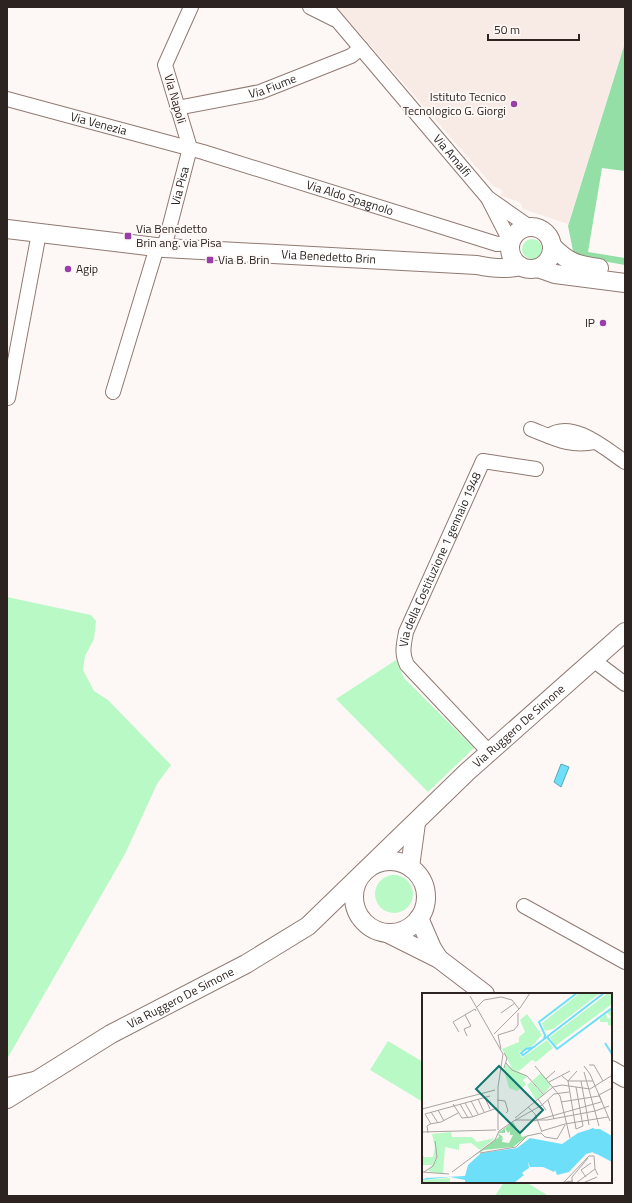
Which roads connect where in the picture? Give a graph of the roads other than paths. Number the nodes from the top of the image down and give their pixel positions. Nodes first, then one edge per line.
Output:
1 (191, 7) edge
2 (310, 7) edge
3 (326, 7) edge
4 (340, 22) junction
5 (361, 48) junction
6 (7, 99) edge
7 (177, 108) junction
8 (190, 148) junction
9 (488, 198) junction
10 (500, 222) junction
11 (530, 228) junction
12 (7, 229) edge
13 (39, 233) junction
14 (488, 241) junction
15 (511, 246) junction
16 (552, 246) junction
17 (161, 248) junction
18 (477, 265) junction
19 (520, 266) junction
20 (538, 268) junction
21 (625, 273) edge
22 (625, 283) edge
23 (113, 392) dead end
24 (8, 398) edge
25 (531, 429) dead end
26 (625, 462) edge
27 (536, 469) dead end
28 (625, 632) edge
29 (593, 660) junction
30 (625, 684) edge
31 (489, 752) junction
32 (416, 823) junction
33 (410, 867) junction
34 (363, 872) junction
35 (524, 906) dead end
36 (322, 914) junction
37 (359, 915) junction
38 (419, 918) junction
39 (387, 933) junction
40 (439, 959) junction
41 (625, 962) edge
42 (484, 993) edge
43 (612, 1071) edge
44 (625, 1078) edge
45 (36, 1079) junction
46 (7, 1085) edge
47 (7, 1099) edge

1 - 7 street, Via Napoli
2 - 4 street, Via Amalfi
3 - 4 street, Via Amalfi
4 - 5 street, Via Amalfi
5 - 7 street, Via Fiume
5 - 9 street, Via Amalfi
6 - 8 street, Via Venezia
7 - 8 street, Via Napoli
8 - 14 street, Via Aldo Spagnolo
8 - 17 street, Via Pisa
9 - 10 street, Via Amalfi
9 - 11 street, Via Amalfi
10 - 14 street
10 - 15 street, Via Amalfi
11 - 15 street, Via Benedetto Brin
11 - 16 street
12 - 13 street, Via Benedetto Brin
13 - 17 street, Via Benedetto Brin
13 - 24 street
14 - 15 street, Via Aldo Spagnolo
15 - 18 street, Via Benedetto Brin
15 - 19 street
16 - 20 street
16 - 21 street
17 - 18 street, Via Benedetto Brin
17 - 23 street
18 - 19 street, Via Benedetto Brin
19 - 20 street, Via Benedetto Brin
20 - 22 street, Via Benedetto Brin
25 - 26 street
27 - 31 street, Via della Costituzione 1 gennaio 1948
28 - 29 street, Via Ruggero De Simone
29 - 30 street
29 - 31 street, Via Ruggero De Simone
31 - 32 street, Via Ruggero De Simone
32 - 33 street
32 - 34 street, Via Ruggero De Simone
33 - 34 street, Via Ruggero De Simone
33 - 38 street
34 - 36 street, Via Ruggero De Simone
34 - 37 street, Via Ruggero De Simone
35 - 41 street
36 - 37 street
36 - 45 street, Via Ruggero De Simone
37 - 39 street
38 - 39 street
38 - 40 street
39 - 40 street
40 - 42 street
43 - 44 street
45 - 46 street
45 - 47 street, Via Ruggero De Simone

